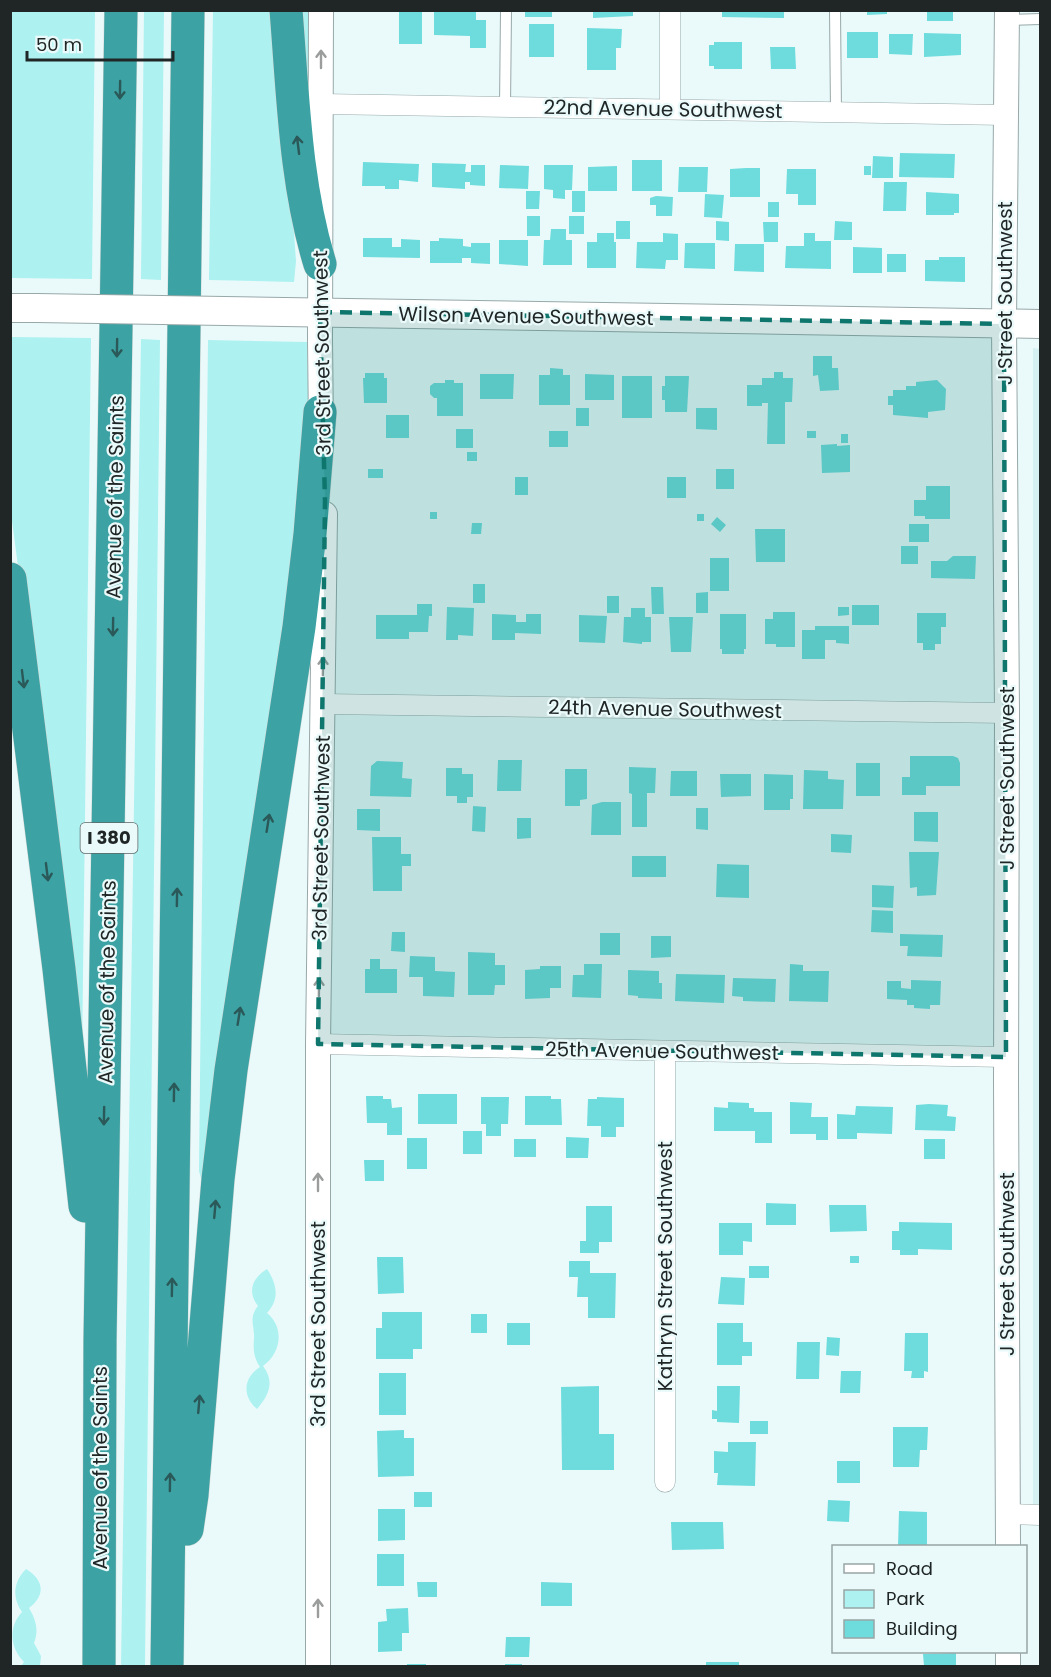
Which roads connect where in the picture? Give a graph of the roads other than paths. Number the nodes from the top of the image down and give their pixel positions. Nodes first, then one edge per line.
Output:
1 (121, 10) edge
2 (188, 10) edge
3 (286, 10) edge
4 (321, 10) edge
5 (506, 10) edge
6 (670, 10) edge
7 (835, 10) edge
8 (1006, 15) edge
9 (1041, 19) edge
10 (321, 104) junction
11 (505, 107) junction
12 (670, 109) junction
13 (836, 112) junction
14 (1006, 116) junction
15 (320, 264) junction
16 (23, 308) edge
17 (320, 312) junction
18 (1004, 324) junction
19 (1041, 324) edge
20 (320, 412) junction
21 (10, 579) edge
22 (322, 704) junction
23 (1007, 713) junction
24 (318, 1044) junction
25 (664, 1051) junction
26 (1006, 1057) junction
27 (100, 1341) junction
28 (665, 1482) dead end
29 (1008, 1514) junction
30 (1041, 1515) edge
31 (1008, 1545) edge
32 (168, 1628) junction
33 (99, 1666) edge
34 (168, 1666) edge
35 (318, 1666) edge

1 -> 27 highway, Avenue of the Saints / I 380
32 -> 2 highway
15 -> 3 highway
10 -> 4 street, 3rd Street Southwest
5 - 11 lane
6 - 12 street
7 - 13 lane
8 - 9 lane
8 - 14 street, J Street Southwest
10 - 11 street, 22nd Avenue Southwest
10 - 15 street, 3rd Street Southwest
11 - 12 street, 22nd Avenue Southwest
12 - 13 street, 22nd Avenue Southwest
13 - 14 street, 22nd Avenue Southwest
14 - 18 street, J Street Southwest
15 - 17 street, 3rd Street Southwest
16 - 17 main road, Wilson Avenue Southwest, bridge
17 - 18 main road, Wilson Avenue Southwest
17 - 20 street, 3rd Street Southwest
18 - 19 main road, Wilson Avenue Southwest
18 - 23 street, J Street Southwest
22 -> 20 street, 3rd Street Southwest
32 -> 20 highway
21 -> 27 highway
22 - 23 street, 24th Avenue Southwest
24 -> 22 street, 3rd Street Southwest
23 - 26 street, J Street Southwest
24 - 25 street, 25th Avenue Southwest
35 -> 24 street, 3rd Street Southwest
25 - 26 street, 25th Avenue Southwest
25 - 28 street, Kathryn Street Southwest
26 - 29 street, J Street Southwest
27 - 33 highway, Avenue of the Saints / I 380
29 - 30 street
29 - 31 street, J Street Southwest
32 - 34 highway

